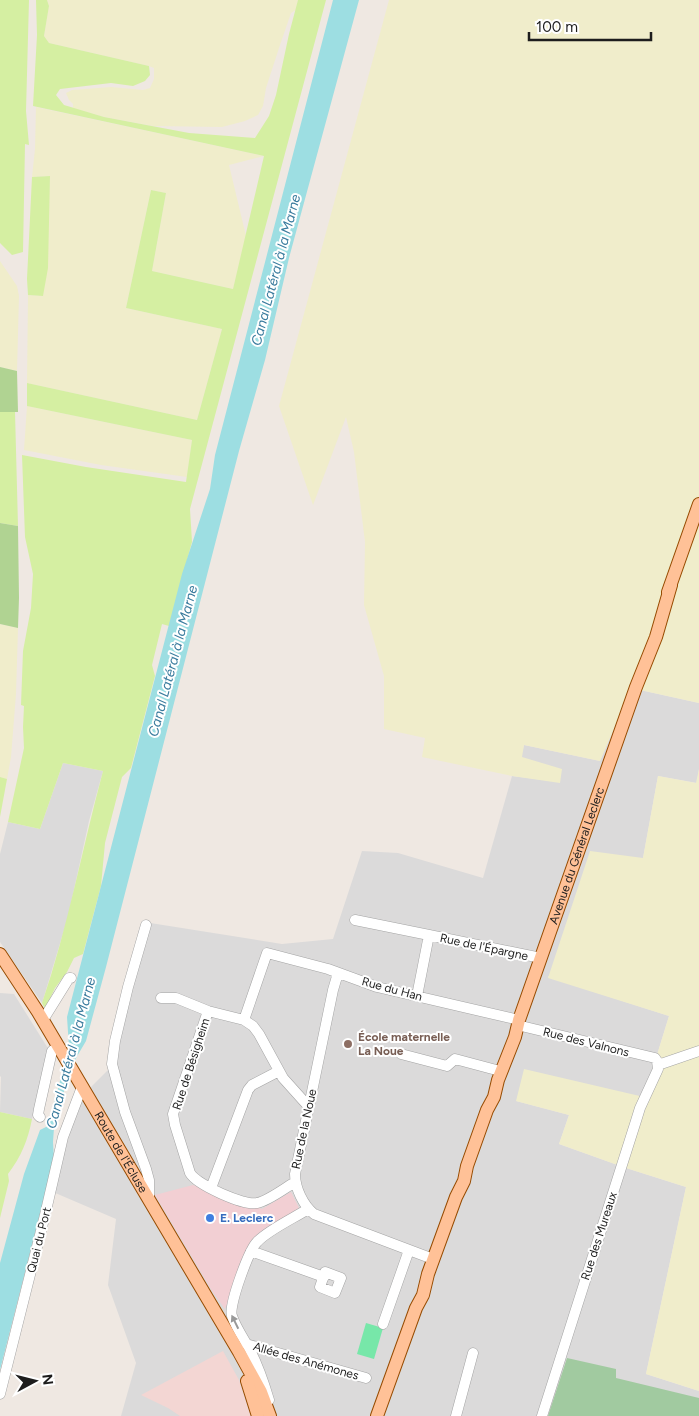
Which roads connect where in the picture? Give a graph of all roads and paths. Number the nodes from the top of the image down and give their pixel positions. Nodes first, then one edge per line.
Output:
1 (699, 504) edge
2 (355, 920) dead end
3 (146, 926) dead end
4 (429, 935) junction
5 (0, 954) edge
6 (542, 958) junction
7 (338, 973) junction
8 (71, 978) dead end
9 (417, 996) junction
10 (161, 998) dead end
11 (208, 1011) junction
12 (43, 1020) junction
13 (244, 1020) junction
14 (518, 1023) junction
15 (58, 1046) junction
16 (699, 1051) edge
17 (401, 1054) dead end
18 (656, 1062) junction
19 (501, 1070) junction
20 (279, 1071) junction
21 (82, 1087) junction
22 (309, 1107) junction
23 (40, 1117) dead end
24 (295, 1182) junction
25 (211, 1188) junction
26 (149, 1201) junction
27 (308, 1209) junction
28 (409, 1250) junction
29 (251, 1251) junction
30 (433, 1259) junction
31 (324, 1276) dead end
32 (383, 1324) dead end
33 (242, 1348) junction
34 (473, 1353) dead end
35 (366, 1378) dead end
36 (0, 1394) edge
37 (258, 1416) edge
38 (270, 1416) edge
39 (377, 1416) edge
40 (456, 1416) edge
41 (542, 1416) edge

1 - 6 main road, Avenue du Général Leclerc
2 - 4 street
3 - 26 street
4 - 6 street, Rue de l'Épargne
4 - 9 street, Rue de l'Épargne
5 - 12 main road, Route de l'Écluse
6 - 14 main road, Avenue du Général Leclerc
7 - 9 street, Rue du Han
7 - 13 street, Rue du Han
7 - 22 street, Rue de la Noue
8 - 12 street
9 - 14 street, Rue du Han
10 - 11 street
11 - 13 street, Rue de Bésigheim
11 - 25 street, Rue de Bésigheim
12 - 15 main road, Route de l'Écluse
13 - 20 street
14 - 18 street, Rue des Valnons
14 - 19 main road, Avenue du Général Leclerc
15 - 21 main road, Route de l'Écluse
15 - 23 street
16 - 18 street
17 - 19 street
18 - 41 street, Rue des Mureaux
19 - 30 main road, Avenue du Général Leclerc
20 - 22 street
20 - 25 street
21 - 26 main road, Route de l'Écluse
21 - 36 street, Quai du Port
22 - 24 street, Rue de la Noue
24 - 25 street, Rue de Bésigheim
24 - 27 street, Rue de la Noue
26 - 33 main road, Route de l'Écluse
27 - 28 street
27 - 29 street
28 - 30 street
28 - 32 street
29 - 31 street
33 -> 29 street
30 - 39 main road, Avenue du Général Leclerc
33 - 35 street, Allée des Anémones
33 - 37 main road, Route de l'Écluse
33 - 38 main road, Route de l'Écluse
34 - 40 street

